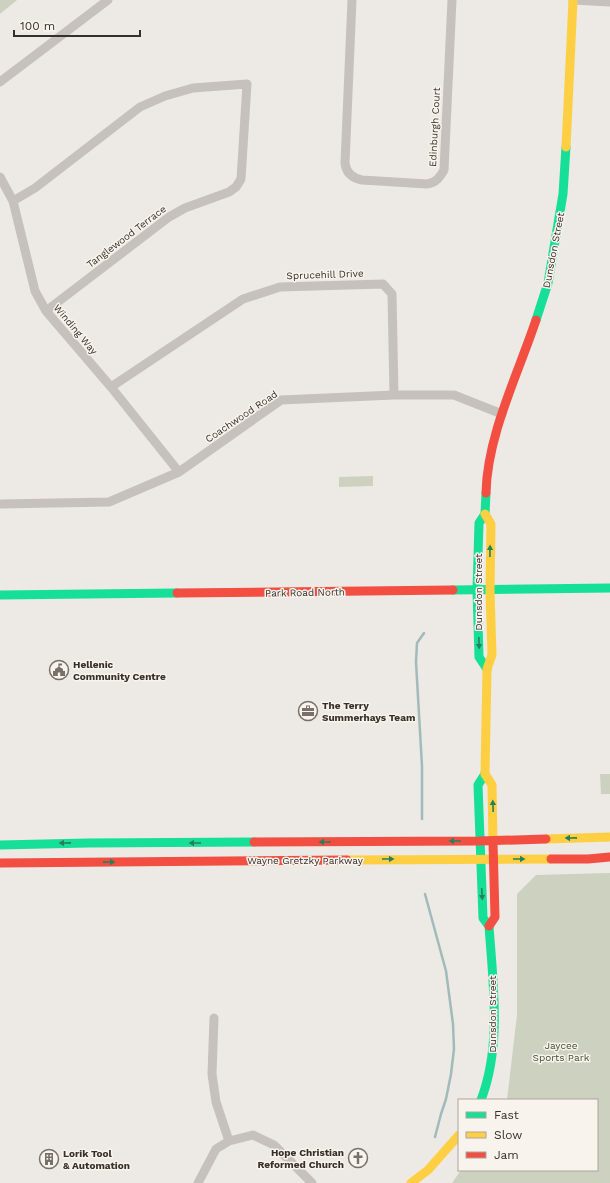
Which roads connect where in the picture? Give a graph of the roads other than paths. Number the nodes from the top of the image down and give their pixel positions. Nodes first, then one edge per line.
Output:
1 (108, 0) edge
2 (352, 0) edge
3 (452, 0) edge
4 (573, 0) edge
5 (610, 2) edge
6 (0, 82) edge
7 (0, 177) edge
8 (13, 200) junction
9 (46, 311) junction
10 (111, 388) junction
11 (394, 395) junction
12 (502, 414) junction
13 (179, 472) junction
14 (0, 504) edge
15 (485, 514) junction
16 (610, 588) edge
17 (477, 590) junction
18 (490, 590) junction
19 (0, 595) edge
20 (487, 669) junction
21 (485, 774) junction
22 (610, 837) edge
23 (494, 839) junction
24 (479, 841) junction
25 (0, 845) edge
26 (610, 856) edge
27 (494, 858) junction
28 (480, 859) junction
29 (0, 863) edge
30 (489, 926) junction
31 (214, 1018) dead end
32 (481, 1099) edge
33 (458, 1136) edge
34 (229, 1141) junction
35 (198, 1183) edge
36 (312, 1183) edge
37 (411, 1183) edge

1 - 6 street
2 - 3 street, Edinburgh Court
4 - 5 street
4 - 12 main road, Dunsdon Street
7 - 8 street, Winding Way
8 - 9 street, Winding Way
8 - 9 street, Tanglewood Terrace
9 - 10 street, Winding Way
10 - 11 street, Sprucehill Drive
10 - 13 street, Winding Way
11 - 12 street, Coachwood Road
11 - 13 street, Coachwood Road
12 - 15 main road, Dunsdon Street
13 - 14 street, Coachwood Road
15 - 17 main road, Dunsdon Street
18 -> 15 main road, Dunsdon Street
16 - 18 main road, Park Road North
17 - 18 main road, Park Road North
17 - 19 main road, Park Road North
17 -> 20 main road, Dunsdon Street
18 - 20 main road, Dunsdon Street
20 - 21 main road, Dunsdon Street
23 -> 21 main road, Dunsdon Street
21 - 24 main road, Dunsdon Street
22 -> 23 main road, Wayne Gretzky Parkway
23 - 24 main road, Wayne Gretzky Parkway
23 - 27 main road, Dunsdon Street
24 -> 25 main road, Wayne Gretzky Parkway
24 - 28 main road, Dunsdon Street
27 -> 26 main road, Wayne Gretzky Parkway
27 - 28 main road, Wayne Gretzky Parkway
27 - 30 main road, Dunsdon Street
29 -> 28 main road, Wayne Gretzky Parkway
28 -> 30 main road, Dunsdon Street
30 - 32 main road, Dunsdon Street
31 - 34 street
33 - 37 main road
34 - 35 street
34 - 36 street

